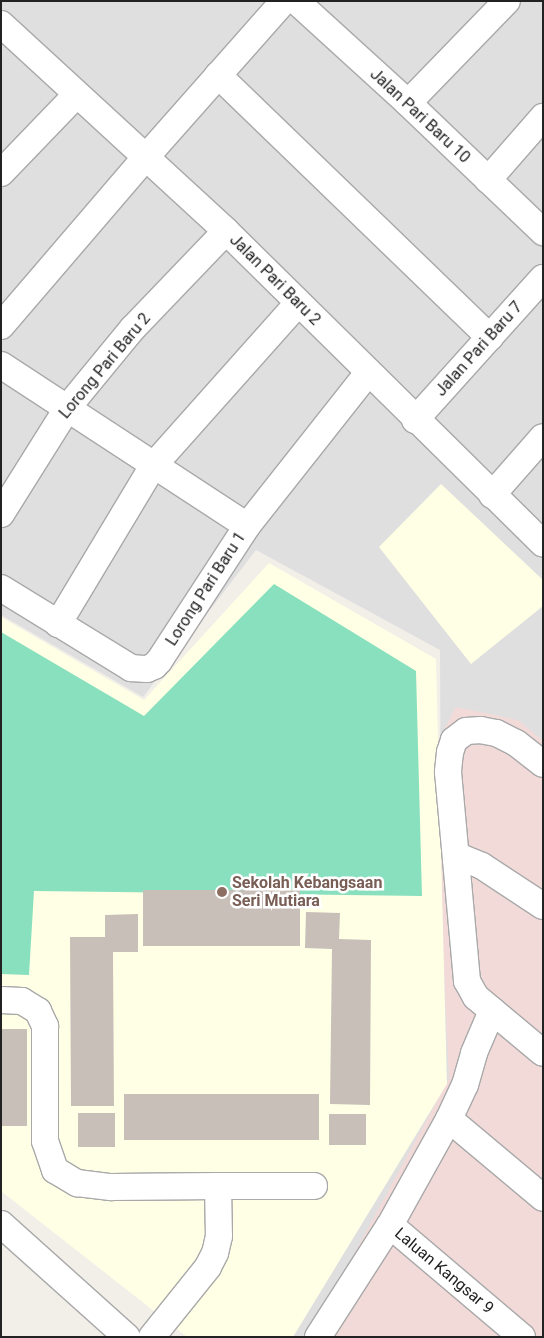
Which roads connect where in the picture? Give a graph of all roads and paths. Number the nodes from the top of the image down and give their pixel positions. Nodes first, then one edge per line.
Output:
1 (284, 1) edge
2 (296, 1) edge
3 (507, 1) edge
4 (1, 24) edge
5 (218, 76) junction
6 (76, 95) junction
7 (408, 103) junction
8 (543, 117) edge
9 (146, 157) junction
10 (1, 173) edge
11 (488, 180) junction
12 (226, 231) junction
13 (543, 232) edge
14 (543, 278) edge
15 (298, 303) junction
16 (1, 326) edge
17 (490, 338) junction
18 (1, 365) edge
19 (368, 373) junction
20 (68, 407) junction
21 (415, 420) junction
22 (543, 437) edge
23 (153, 466) junction
24 (492, 495) junction
25 (1, 514) edge
26 (247, 526) junction
27 (543, 544) edge
28 (1, 588) edge
29 (58, 624) junction
30 (543, 764) edge
31 (456, 860) junction
32 (543, 906) edge
33 (1, 1000) edge
34 (484, 1004) junction
35 (543, 1053) edge
36 (449, 1119) junction
37 (218, 1186) junction
38 (314, 1186) dead end
39 (543, 1198) edge
40 (1, 1224) edge
41 (390, 1224) junction
42 (327, 1333) edge
43 (128, 1337) edge
44 (152, 1337) edge
45 (522, 1337) edge

1 - 5 street
2 - 7 street, Jalan Pari Baru 10
3 - 7 street
4 - 6 street, Jalan Pari Baru 2
5 - 9 street
5 - 17 street
6 - 9 street, Jalan Pari Baru 2
6 - 10 street
7 - 11 street, Jalan Pari Baru 10
8 - 11 street
9 - 12 street, Jalan Pari Baru 2
9 - 16 street
11 - 13 street, Jalan Pari Baru 10
12 - 15 street, Jalan Pari Baru 2
12 - 20 street, Lorong Pari Baru 2
14 - 17 street, Jalan Pari Baru 7
15 - 19 street, Jalan Pari Baru 2
15 - 23 street
17 - 21 street, Jalan Pari Baru 7
18 - 20 street
19 - 21 street, Jalan Pari Baru 2
19 - 26 street, Lorong Pari Baru 1
20 - 23 street
20 - 25 street, Lorong Pari Baru 2
21 - 24 street, Jalan Pari Baru 2
22 - 24 street
23 - 26 street
23 - 29 street
24 - 27 street, Jalan Pari Baru 2
26 - 29 street, Lorong Pari Baru 1
28 - 29 street, Lorong Pari Baru 1
30 - 31 street
31 - 32 street
31 - 34 street
33 - 37 street
34 - 35 street
34 - 36 street
36 - 39 street
36 - 41 street
37 - 38 street
37 - 44 street
40 - 43 street
41 - 42 street
41 - 45 street, Laluan Kangsar 9

